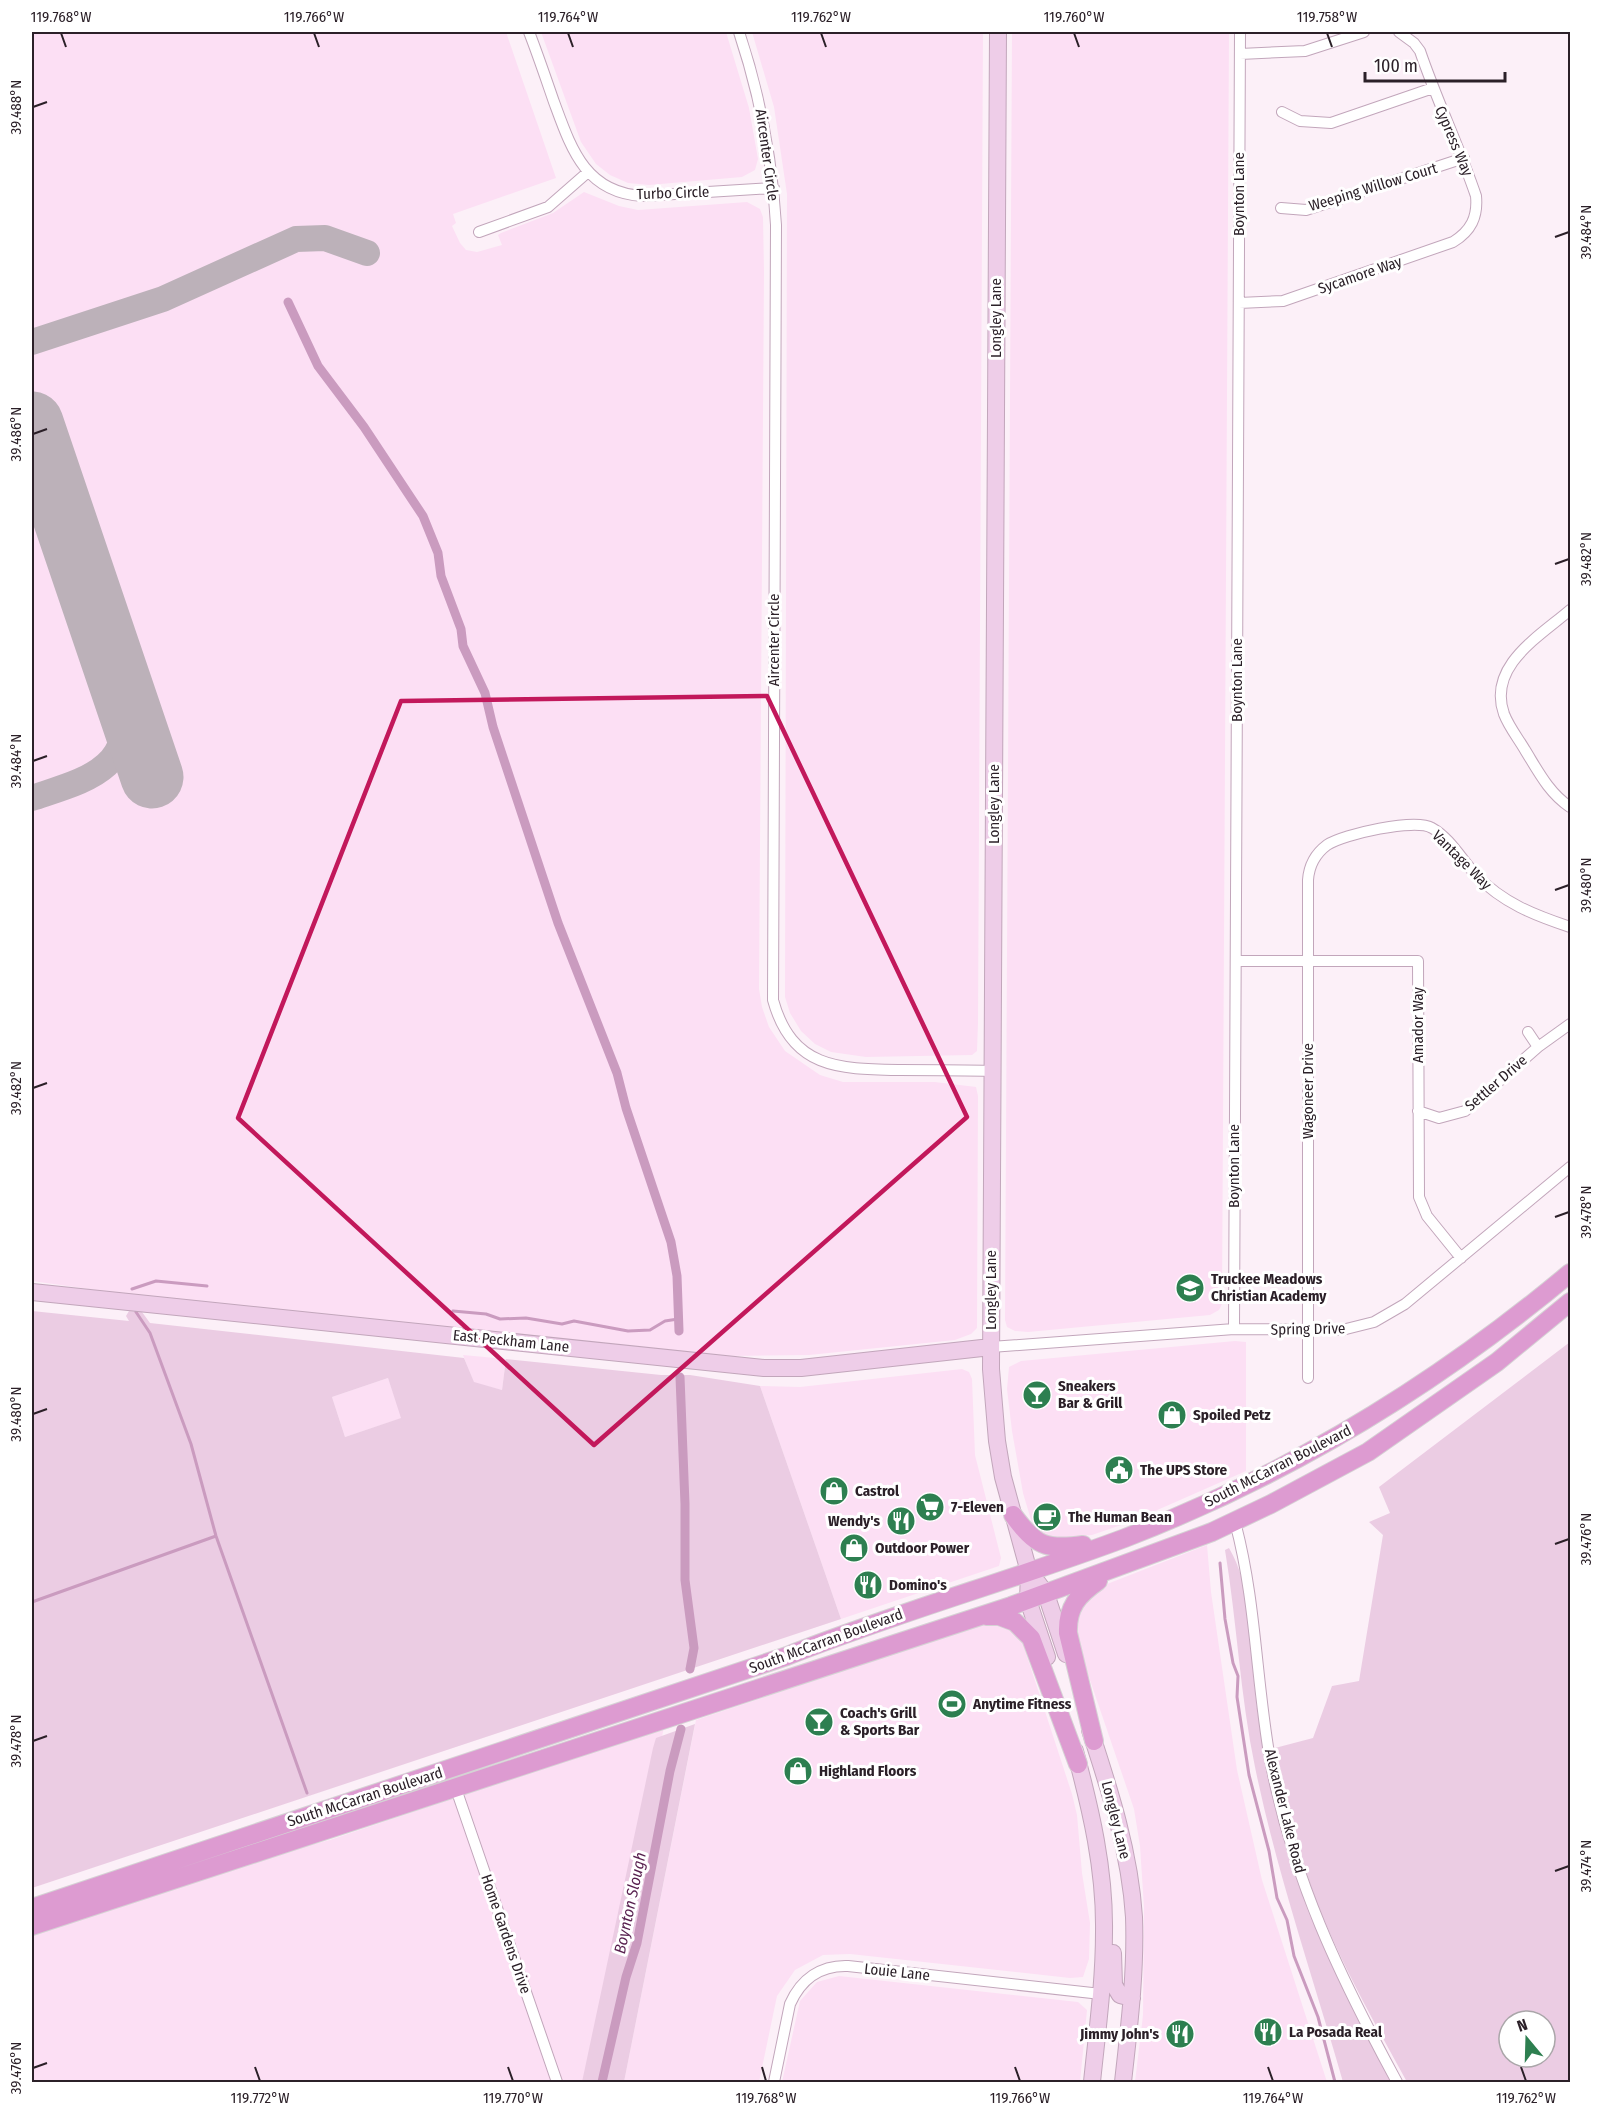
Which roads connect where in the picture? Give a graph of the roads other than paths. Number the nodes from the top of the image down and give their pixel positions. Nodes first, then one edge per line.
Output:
1 (529, 32) edge
2 (739, 32) edge
3 (998, 32) edge
4 (1240, 32) edge
5 (1364, 32) edge
6 (1399, 32) edge
7 (1240, 54) junction
8 (1433, 88) junction
9 (1282, 112) dead end
10 (1464, 158) junction
11 (588, 172) junction
12 (774, 188) junction
13 (1281, 208) dead end
14 (1472, 224) joint
15 (479, 232) dead end
16 (1239, 303) junction
17 (1570, 610) edge
18 (1570, 807) edge
19 (1317, 854) joint
20 (1570, 927) edge
21 (1236, 962) junction
22 (1308, 962) junction
23 (1570, 1024) edge
24 (1528, 1032) dead end
25 (1538, 1047) junction
26 (992, 1071) junction
27 (1418, 1111) junction
28 (1570, 1167) edge
29 (1461, 1258) junction
30 (1570, 1273) edge
31 (32, 1292) edge
32 (1570, 1302) edge
33 (1234, 1329) junction
34 (1308, 1329) junction
35 (990, 1347) junction
36 (1308, 1378) dead end
37 (1012, 1515) junction
38 (1235, 1521) junction
39 (1126, 1537) junction
40 (1126, 1566) junction
41 (1029, 1572) junction
42 (1046, 1594) junction
43 (1028, 1600) junction
44 (976, 1617) junction
45 (611, 1715) junction
46 (1094, 1741) junction
47 (1078, 1764) junction
48 (455, 1786) junction
49 (1095, 1832) junction
50 (60, 1898) junction
51 (32, 1901) edge
52 (32, 1908) edge
53 (32, 1926) edge
54 (1101, 1994) junction
55 (1132, 1998) junction
56 (557, 2082) edge
57 (774, 2082) edge
58 (1092, 2082) edge
59 (1113, 2082) edge
60 (1123, 2082) edge
61 (1397, 2082) edge

1 - 11 street, Turbo Circle
2 - 12 street, Aircenter Circle
3 - 26 main road, Longley Lane
4 - 7 street, Boynton Lane
5 - 7 street
6 - 8 street, Cypress Way
7 - 16 street, Boynton Lane
8 - 9 street
8 - 10 street, Cypress Way
10 - 13 street, Weeping Willow Court
10 - 14 street, Cypress Way
11 - 12 street, Turbo Circle
11 - 15 street
12 - 26 street, Aircenter Circle
14 - 16 street, Sycamore Way
16 - 21 street, Boynton Lane
17 - 18 street
19 - 20 street, Vantage Way
19 - 22 street, Wagoneer Drive
21 - 22 street, Amador Way
21 - 33 street, Boynton Lane
22 - 27 street, Amador Way
22 - 34 street, Wagoneer Drive
23 - 25 street, Settler Drive
24 - 25 street, Settler Drive
25 - 27 street, Settler Drive
26 - 35 main road, Longley Lane
27 - 29 street, Amador Way
28 - 29 street, Spring Drive
29 - 34 street, Spring Drive
30 - 39 main road, South McCarran Boulevard
31 - 35 main road, East Peckham Lane
32 - 38 main road, South McCarran Boulevard
33 - 34 street, Spring Drive
33 - 35 street, Spring Drive
34 - 36 street, Wagoneer Drive
35 - 37 main road, Longley Lane
37 - 39 main road
37 - 41 main road, Longley Lane
38 - 40 main road, South McCarran Boulevard
38 - 61 street, Alexander Lake Road
39 - 41 main road, South McCarran Boulevard
40 - 42 main road, South McCarran Boulevard
40 - 46 main road
41 - 42 main road, Longley Lane
41 - 43 main road, Longley Lane
41 - 45 main road, South McCarran Boulevard
42 - 43 main road, South McCarran Boulevard
42 - 46 main road, Longley Lane
43 - 44 main road, South McCarran Boulevard
43 - 47 main road, Longley Lane
44 - 47 main road
44 - 48 main road, South McCarran Boulevard
45 - 48 main road
45 - 50 main road, South McCarran Boulevard
46 - 55 main road, Longley Lane
47 - 49 main road, Longley Lane
48 - 53 main road, South McCarran Boulevard
48 - 56 street, Home Gardens Drive
49 - 54 main road, Longley Lane
49 - 55 main road
50 - 51 main road
50 - 52 main road, South McCarran Boulevard
54 - 57 street, Louie Lane
54 - 58 main road, Longley Lane
54 - 59 main road
55 - 60 main road, Longley Lane

